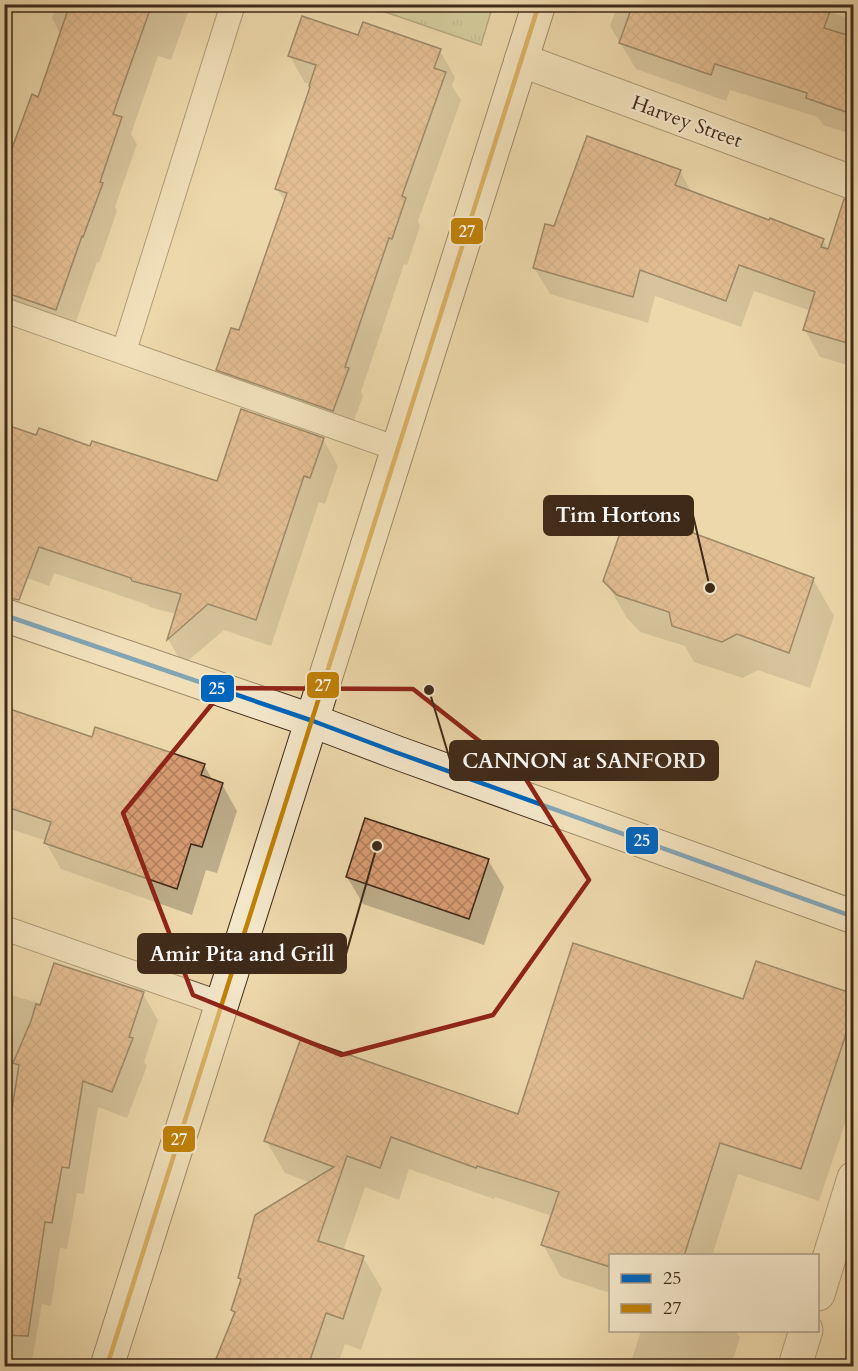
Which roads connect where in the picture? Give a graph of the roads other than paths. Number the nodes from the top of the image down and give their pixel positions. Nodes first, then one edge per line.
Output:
1 (233, 4) edge
2 (539, 4) edge
3 (521, 60) junction
4 (854, 183) edge
5 (4, 310) edge
6 (124, 351) junction
7 (398, 449) junction
8 (4, 615) edge
9 (313, 721) junction
10 (854, 917) edge
11 (4, 928) edge
12 (222, 1004) junction
13 (854, 1178) edge
14 (819, 1291) edge
15 (805, 1332) edge
16 (107, 1366) edge
17 (795, 1366) edge

1 - 6 lane
2 - 3 street
3 - 4 street, Harvey Street
3 - 7 street
5 - 6 lane
6 - 7 lane
7 - 9 street
8 - 9 street
9 - 10 street
9 - 12 street
11 - 12 lane
12 - 16 street
13 - 14 street
15 - 17 street

